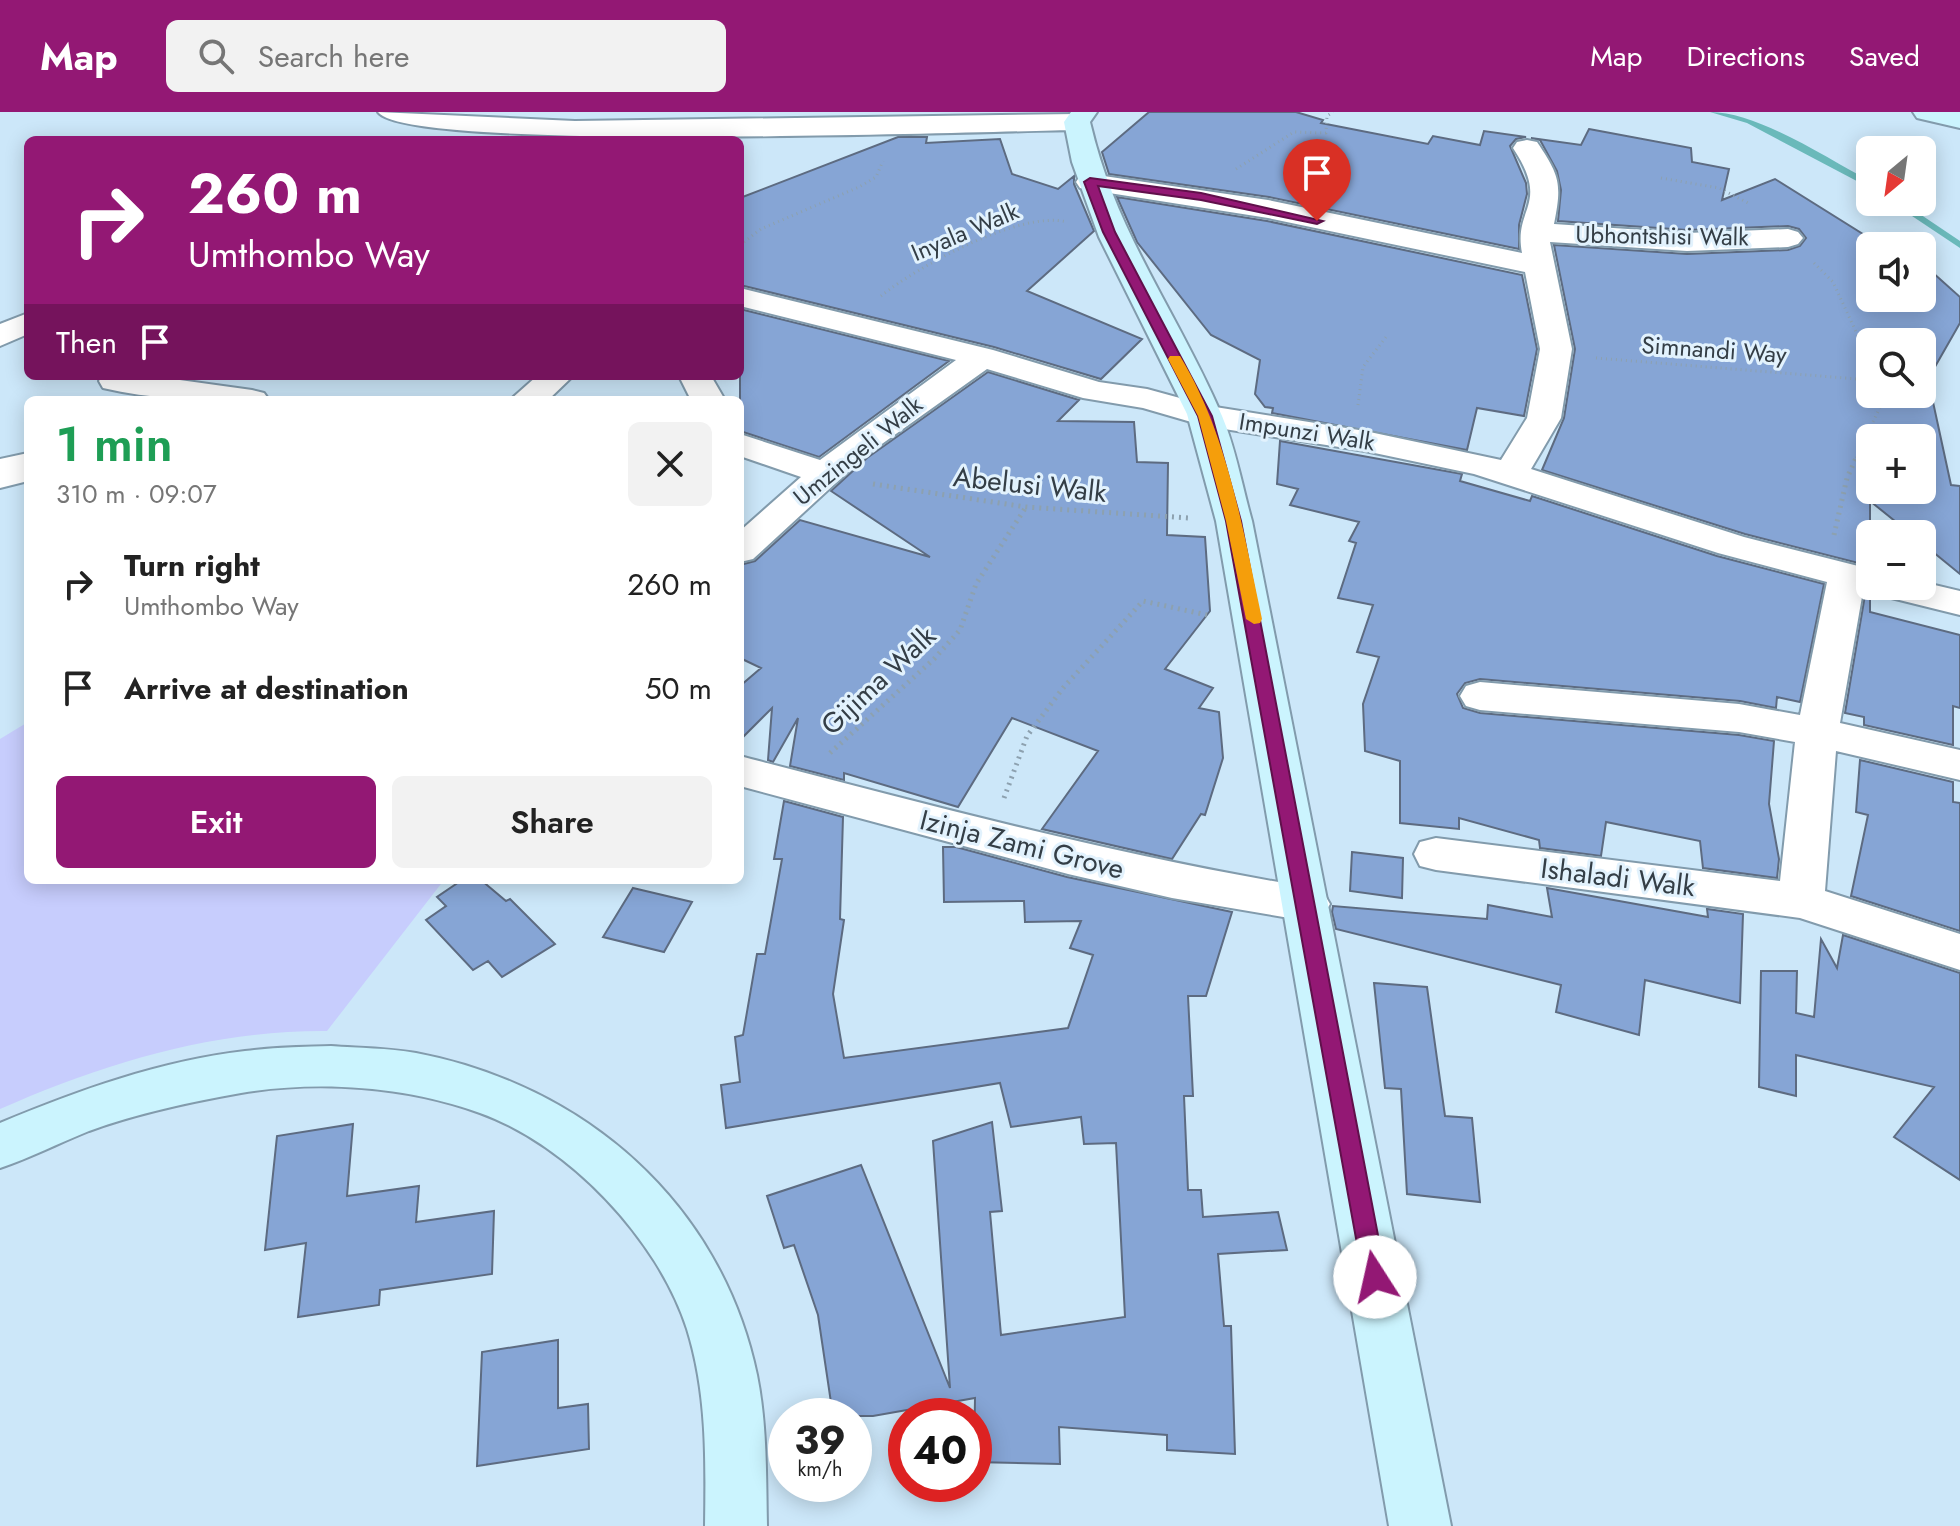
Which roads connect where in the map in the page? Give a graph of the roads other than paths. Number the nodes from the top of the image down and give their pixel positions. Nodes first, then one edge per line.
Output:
1 (1926, 112) edge
2 (1080, 117) edge
3 (400, 120) edge
4 (649, 120) edge
5 (1960, 120) edge
6 (1527, 148) dead end
7 (1090, 182) junction
8 (1537, 232) junction
9 (1788, 238) dead end
10 (1537, 265) junction
11 (744, 298) edge
12 (24, 324) edge
13 (0, 336) edge
14 (982, 357) junction
15 (552, 380) edge
16 (109, 386) edge
17 (211, 396) edge
18 (532, 396) edge
19 (1205, 416) junction
20 (744, 445) edge
21 (825, 473) junction
22 (1511, 473) junction
23 (744, 547) edge
24 (1856, 577) edge
25 (1856, 586) edge
26 (1936, 597) edge
27 (1960, 603) edge
28 (1480, 696) dead end
29 (1817, 732) junction
30 (1960, 765) edge
31 (744, 772) edge
32 (1436, 854) dead end
33 (1801, 901) junction
34 (1307, 904) junction
35 (1960, 952) edge
36 (0, 1146) edge
37 (736, 1526) edge
38 (1420, 1526) edge

1 - 5 street
2 - 4 street
2 - 7 street
3 - 4 street
6 - 8 street
7 - 10 street
7 - 19 street
8 - 9 street, Ubhontshisi Walk
8 - 10 street
10 - 22 street
11 - 14 street, Impunzi Walk
12 - 13 street
14 - 19 street, Impunzi Walk
14 - 21 street, Umzingeli Walk
15 - 18 street
16 - 17 street
19 - 22 street, Impunzi Walk
19 - 34 street
20 - 21 street
21 - 23 street, Umzingeli Walk
22 - 24 street, Impunzi Walk
25 - 29 street
26 - 27 street
28 - 29 street
29 - 30 street
29 - 33 street
31 - 34 street, Izinja Zami Grove
32 - 33 street, Ishaladi Walk
33 - 35 street, Ishaladi Walk
34 - 38 street
36 - 37 street

